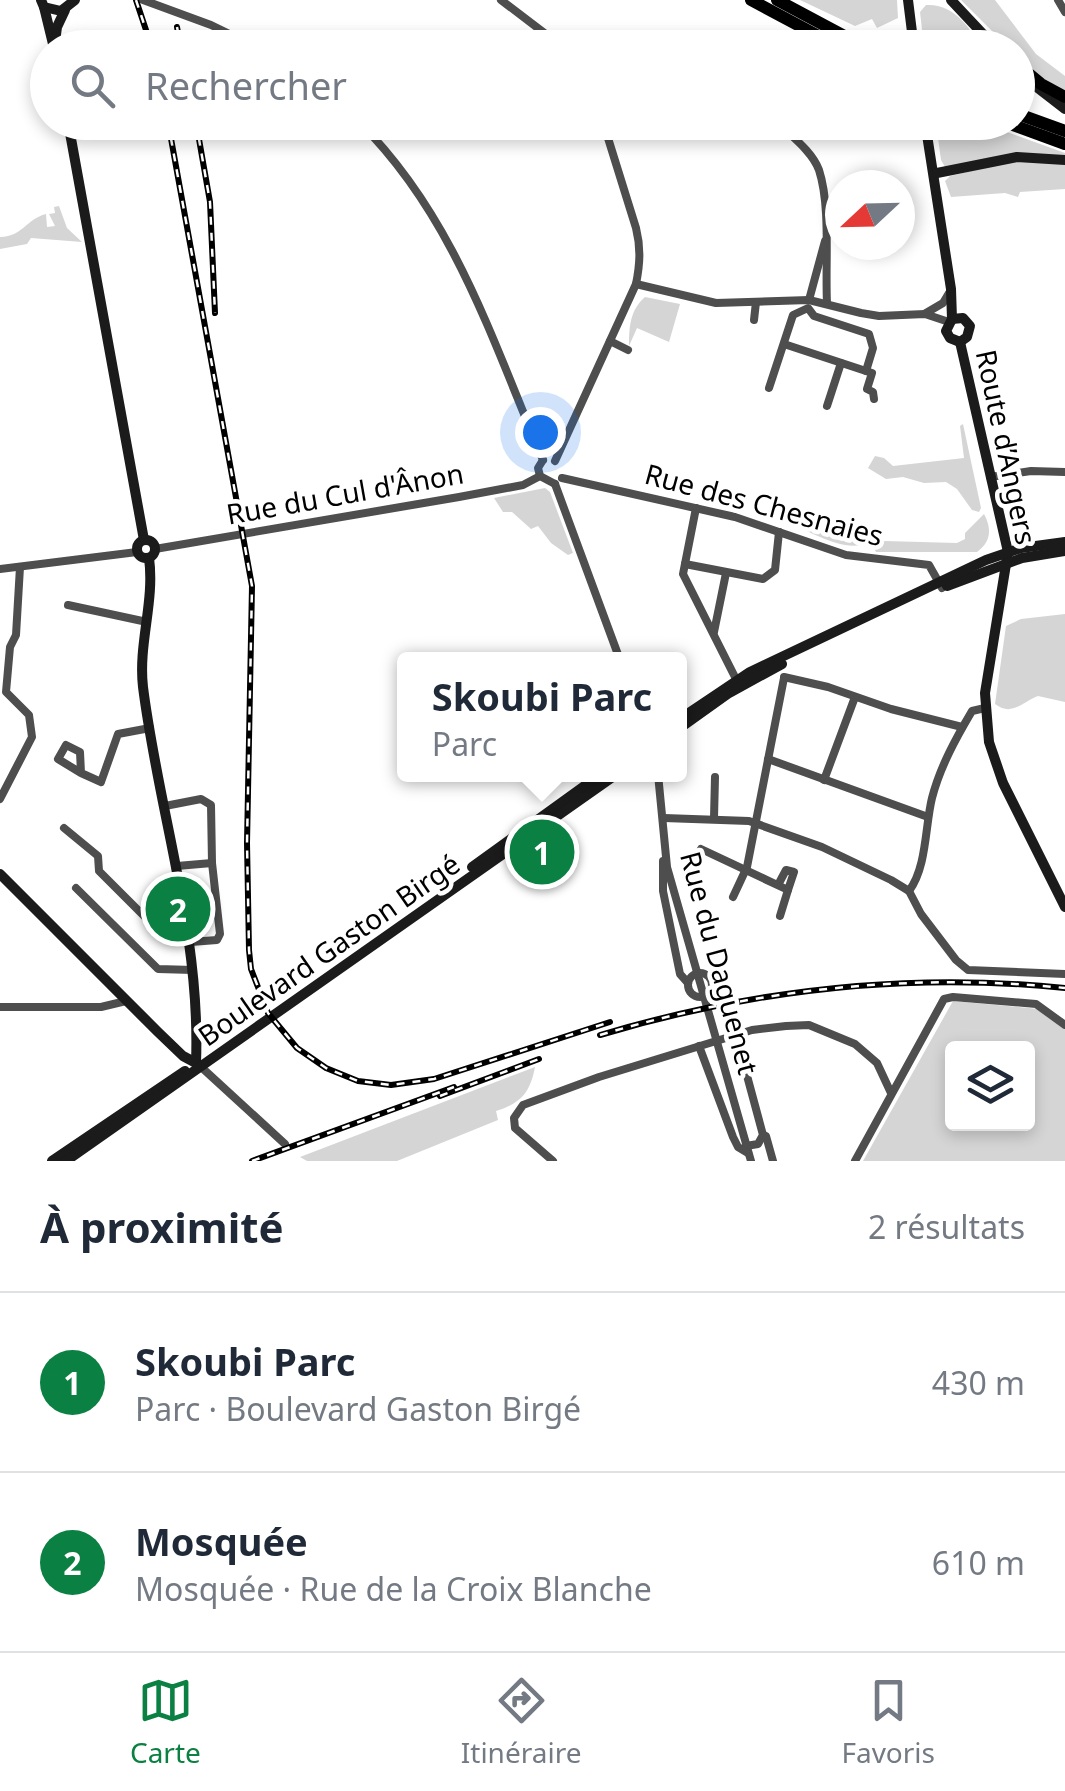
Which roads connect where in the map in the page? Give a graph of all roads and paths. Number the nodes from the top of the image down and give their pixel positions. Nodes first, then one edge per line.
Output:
1 (143, 0) edge
2 (502, 0) edge
3 (737, 0) edge
4 (751, 0) edge
5 (910, 0) edge
6 (951, 0) edge
7 (74, 3) edge
8 (42, 4) edge
9 (774, 6) edge
10 (50, 30) edge
11 (57, 30) edge
12 (220, 30) edge
13 (541, 30) edge
14 (813, 30) edge
15 (827, 30) edge
16 (914, 30) edge
17 (979, 30) edge
18 (1035, 79) edge
19 (1035, 83) edge
20 (1065, 97) edge
21 (1065, 109) edge
22 (1035, 120) edge
23 (1065, 131) edge
24 (1035, 133) edge
25 (71, 140) edge
26 (375, 140) edge
27 (608, 140) edge
28 (796, 140) edge
29 (929, 140) edge
30 (930, 140) edge
31 (1065, 144) edge
32 (1065, 160) edge
33 (938, 173) junction
34 (825, 218) edge
35 (942, 220) junction
36 (825, 240) edge
37 (827, 260) edge
38 (636, 284) junction
39 (951, 289) junction
40 (756, 302) junction
41 (827, 303) junction
42 (808, 304) junction
43 (925, 314) junction
44 (754, 320) dead end
45 (949, 322) junction
46 (610, 341) junction
47 (960, 342) junction
48 (784, 344) junction
49 (628, 350) dead end
50 (841, 363) junction
51 (866, 371) junction
52 (770, 388) dead end
53 (874, 399) dead end
54 (827, 406) dead end
55 (543, 460) junction
56 (554, 460) junction
57 (1065, 472) edge
58 (540, 476) junction
59 (990, 477) junction
60 (558, 481) junction
61 (696, 508) junction
62 (779, 532) junction
63 (144, 540) junction
64 (1065, 542) edge
65 (1065, 551) edge
66 (138, 552) junction
67 (152, 553) junction
68 (1008, 557) junction
69 (684, 564) junction
70 (20, 566) junction
71 (0, 569) edge
72 (726, 572) junction
73 (941, 585) junction
74 (68, 606) dead end
75 (147, 622) junction
76 (714, 634) junction
77 (0, 646) edge
78 (10, 647) junction
79 (617, 652) edge
80 (778, 666) junction
81 (784, 678) junction
82 (739, 683) junction
83 (3, 692) edge
84 (855, 697) junction
85 (985, 708) junction
86 (687, 714) edge
87 (687, 723) edge
88 (150, 728) junction
89 (962, 728) junction
90 (768, 759) junction
91 (81, 773) dead end
92 (715, 777) dead end
93 (824, 780) junction
94 (591, 782) edge
95 (605, 782) edge
96 (659, 782) edge
97 (0, 799) edge
98 (165, 806) junction
99 (928, 817) junction
100 (664, 818) junction
101 (714, 818) junction
102 (754, 823) junction
103 (64, 828) dead end
104 (664, 852) junction
105 (696, 859) dead end
106 (212, 863) junction
107 (177, 866) junction
108 (746, 870) junction
109 (0, 874) edge
110 (778, 885) junction
111 (76, 888) dead end
112 (788, 890) junction
113 (909, 891) junction
114 (733, 897) dead end
115 (1065, 907) edge
116 (780, 916) dead end
117 (191, 941) junction
118 (193, 970) junction
119 (1065, 974) edge
120 (688, 984) dead end
121 (126, 1001) junction
122 (0, 1007) edge
123 (1065, 1024) edge
124 (736, 1035) junction
125 (699, 1046) junction
126 (199, 1066) junction
127 (891, 1093) junction
128 (763, 1134) junction
129 (285, 1144) dead end
130 (748, 1153) edge
131 (52, 1161) edge
132 (66, 1161) edge
133 (553, 1161) edge
134 (773, 1161) edge
135 (855, 1161) edge

1 - 12 street
2 - 13 street
3 - 9 highway
4 - 9 highway
5 - 16 street
6 - 17 street
7 - 8 street
7 - 11 street
8 - 10 street
9 - 14 highway
9 - 15 highway
18 - 20 highway
19 - 21 street
22 - 23 highway
24 - 31 highway
25 - 63 street
26 - 55 street
27 - 38 street
28 - 34 street
29 - 35 street, Route d’Angers
30 - 33 street, Route d’Angers
32 - 33 street
33 - 35 street, Route d’Angers
35 - 39 street, Route d’Angers
35 - 45 street, Route d’Angers
36 - 42 street
37 - 41 street
38 - 40 street
38 - 46 street
39 - 43 street
39 - 45 street, Route d’Angers
40 - 42 street
40 - 44 street
41 - 42 street
41 - 43 street
42 - 48 street
42 - 51 street
43 - 45 street
45 - 47 street
45 - 47 street
46 - 49 street
46 - 56 street
47 - 59 street, Route d’Angers
48 - 50 street
48 - 52 street
50 - 51 street
50 - 54 street
51 - 53 street
55 - 56 street
55 - 58 street
56 - 60 street
57 - 59 street
58 - 60 street, Rue des Chesnaies
58 - 67 street, Rue du Cul d'Ânon
59 - 68 street, Route d’Angers
60 - 61 street, Rue des Chesnaies
60 - 79 street
61 - 62 street, Rue des Chesnaies
61 - 69 street
62 - 72 street
62 - 73 street, Rue des Chesnaies
63 - 66 street
63 - 67 street
64 - 68 street
65 - 68 street
66 - 67 street
66 - 70 street
67 - 75 street
68 - 73 street
68 - 85 street
69 - 72 street
69 - 76 street
70 - 71 street
70 - 78 street
72 - 76 street
73 - 80 street
73 - 82 street
74 - 75 street
75 - 88 street
76 - 82 street
77 - 78 street
78 - 83 street
80 - 81 street
80 - 82 street
81 - 84 street
81 - 90 street
82 - 86 street
82 - 87 street
83 - 97 street
84 - 89 street
84 - 93 street
85 - 89 street
85 - 115 street
88 - 91 street
88 - 98 street
89 - 99 street
90 - 93 street
90 - 102 street
92 - 101 street
93 - 99 street
94 - 126 street, Boulevard Gaston Birgé
95 - 126 street, Boulevard Gaston Birgé
96 - 100 street, Rue du Daguenet
98 - 106 street
98 - 107 street
99 - 113 street
100 - 101 street
100 - 104 street, Rue du Daguenet
101 - 102 street
102 - 108 street
102 - 113 street
103 - 117 street
104 - 120 street
104 - 130 street, Rue du Daguenet
105 - 108 street
106 - 107 street
106 - 117 street
107 - 117 street
108 - 110 street
108 - 114 street
109 - 121 street
110 - 112 street
110 - 112 street
111 - 118 street
112 - 116 street
113 - 119 street
117 - 118 street
118 - 126 street
121 - 122 street
121 - 126 street
123 - 127 street
124 - 125 street
124 - 127 street
124 - 128 street
125 - 130 street
125 - 133 street
126 - 129 street
126 - 131 street, Boulevard Gaston Birgé
126 - 132 street, Boulevard Gaston Birgé
127 - 135 street
128 - 130 street
128 - 134 street

